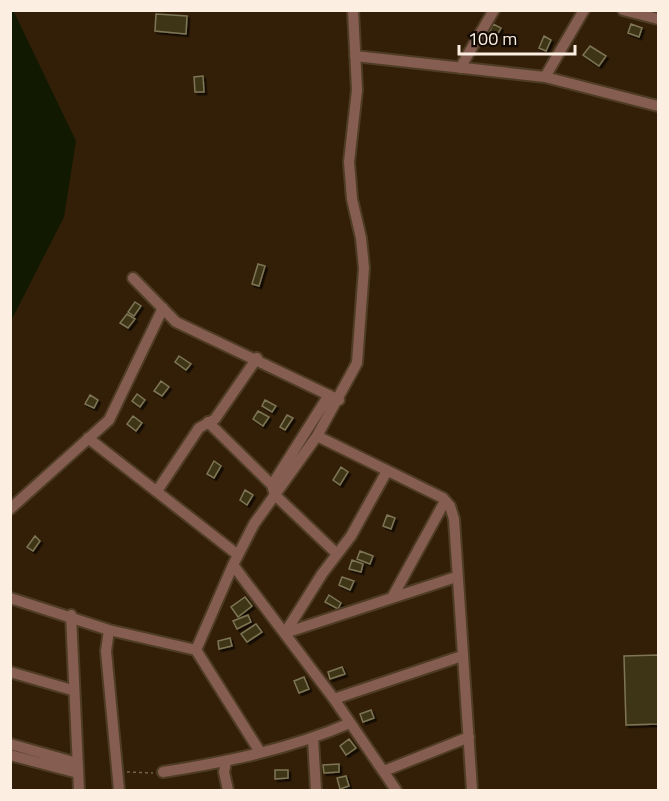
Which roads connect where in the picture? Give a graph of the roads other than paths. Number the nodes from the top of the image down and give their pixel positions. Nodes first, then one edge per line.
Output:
1 (353, 10) edge
2 (494, 10) edge
3 (584, 10) edge
4 (623, 10) edge
5 (658, 19) edge
6 (356, 56) junction
7 (460, 68) junction
8 (546, 77) junction
9 (658, 106) edge
10 (133, 278) dead end
11 (163, 308) junction
12 (257, 358) junction
13 (334, 397) junction
14 (208, 422) junction
15 (317, 436) junction
16 (88, 438) junction
17 (387, 471) junction
18 (274, 490) junction
19 (157, 491) junction
20 (445, 501) junction
21 (10, 509) edge
22 (336, 553) junction
23 (238, 555) junction
24 (232, 565) junction
25 (456, 578) junction
26 (393, 596) junction
27 (10, 598) edge
28 (70, 615) junction
29 (109, 630) junction
30 (285, 633) junction
31 (196, 650) junction
32 (462, 656) junction
33 (10, 672) edge
34 (72, 690) junction
35 (334, 699) junction
36 (350, 723) junction
37 (469, 737) junction
38 (314, 739) junction
39 (10, 744) edge
40 (260, 752) junction
41 (10, 755) edge
42 (226, 762) junction
43 (77, 768) junction
44 (384, 771) junction
45 (163, 772) road end
46 (79, 790) edge
47 (119, 790) edge
48 (228, 790) edge
49 (316, 790) edge
50 (396, 790) edge
51 (472, 790) edge

1 - 6 street
2 - 7 street
3 - 8 street
4 - 5 street
6 - 7 street
6 - 13 street
7 - 8 street
8 - 9 street
10 - 11 street
11 - 12 street
11 - 16 street
12 - 13 street
12 - 14 street
13 - 15 street
13 - 18 street
14 - 18 street
14 - 19 street
15 - 17 street
15 - 18 street
16 - 19 street
16 - 21 street
17 - 20 street
17 - 22 street
18 - 22 street
18 - 23 street
19 - 23 street
20 - 25 street
20 - 26 street
22 - 30 street
23 - 24 street
24 - 30 street
24 - 31 street
25 - 26 street
25 - 32 street
26 - 30 street
27 - 28 street
28 - 29 street
28 - 34 street
29 - 31 street
29 - 47 street
30 - 35 street
31 - 40 street
32 - 35 street
32 - 37 street
33 - 34 street
34 - 43 street
35 - 36 street
36 - 38 street
36 - 44 street
37 - 44 street
37 - 51 street
38 - 40 street
38 - 49 street
39 - 43 street
40 - 42 street
41 - 43 street
42 - 45 street
42 - 48 street
43 - 46 street
44 - 50 street

